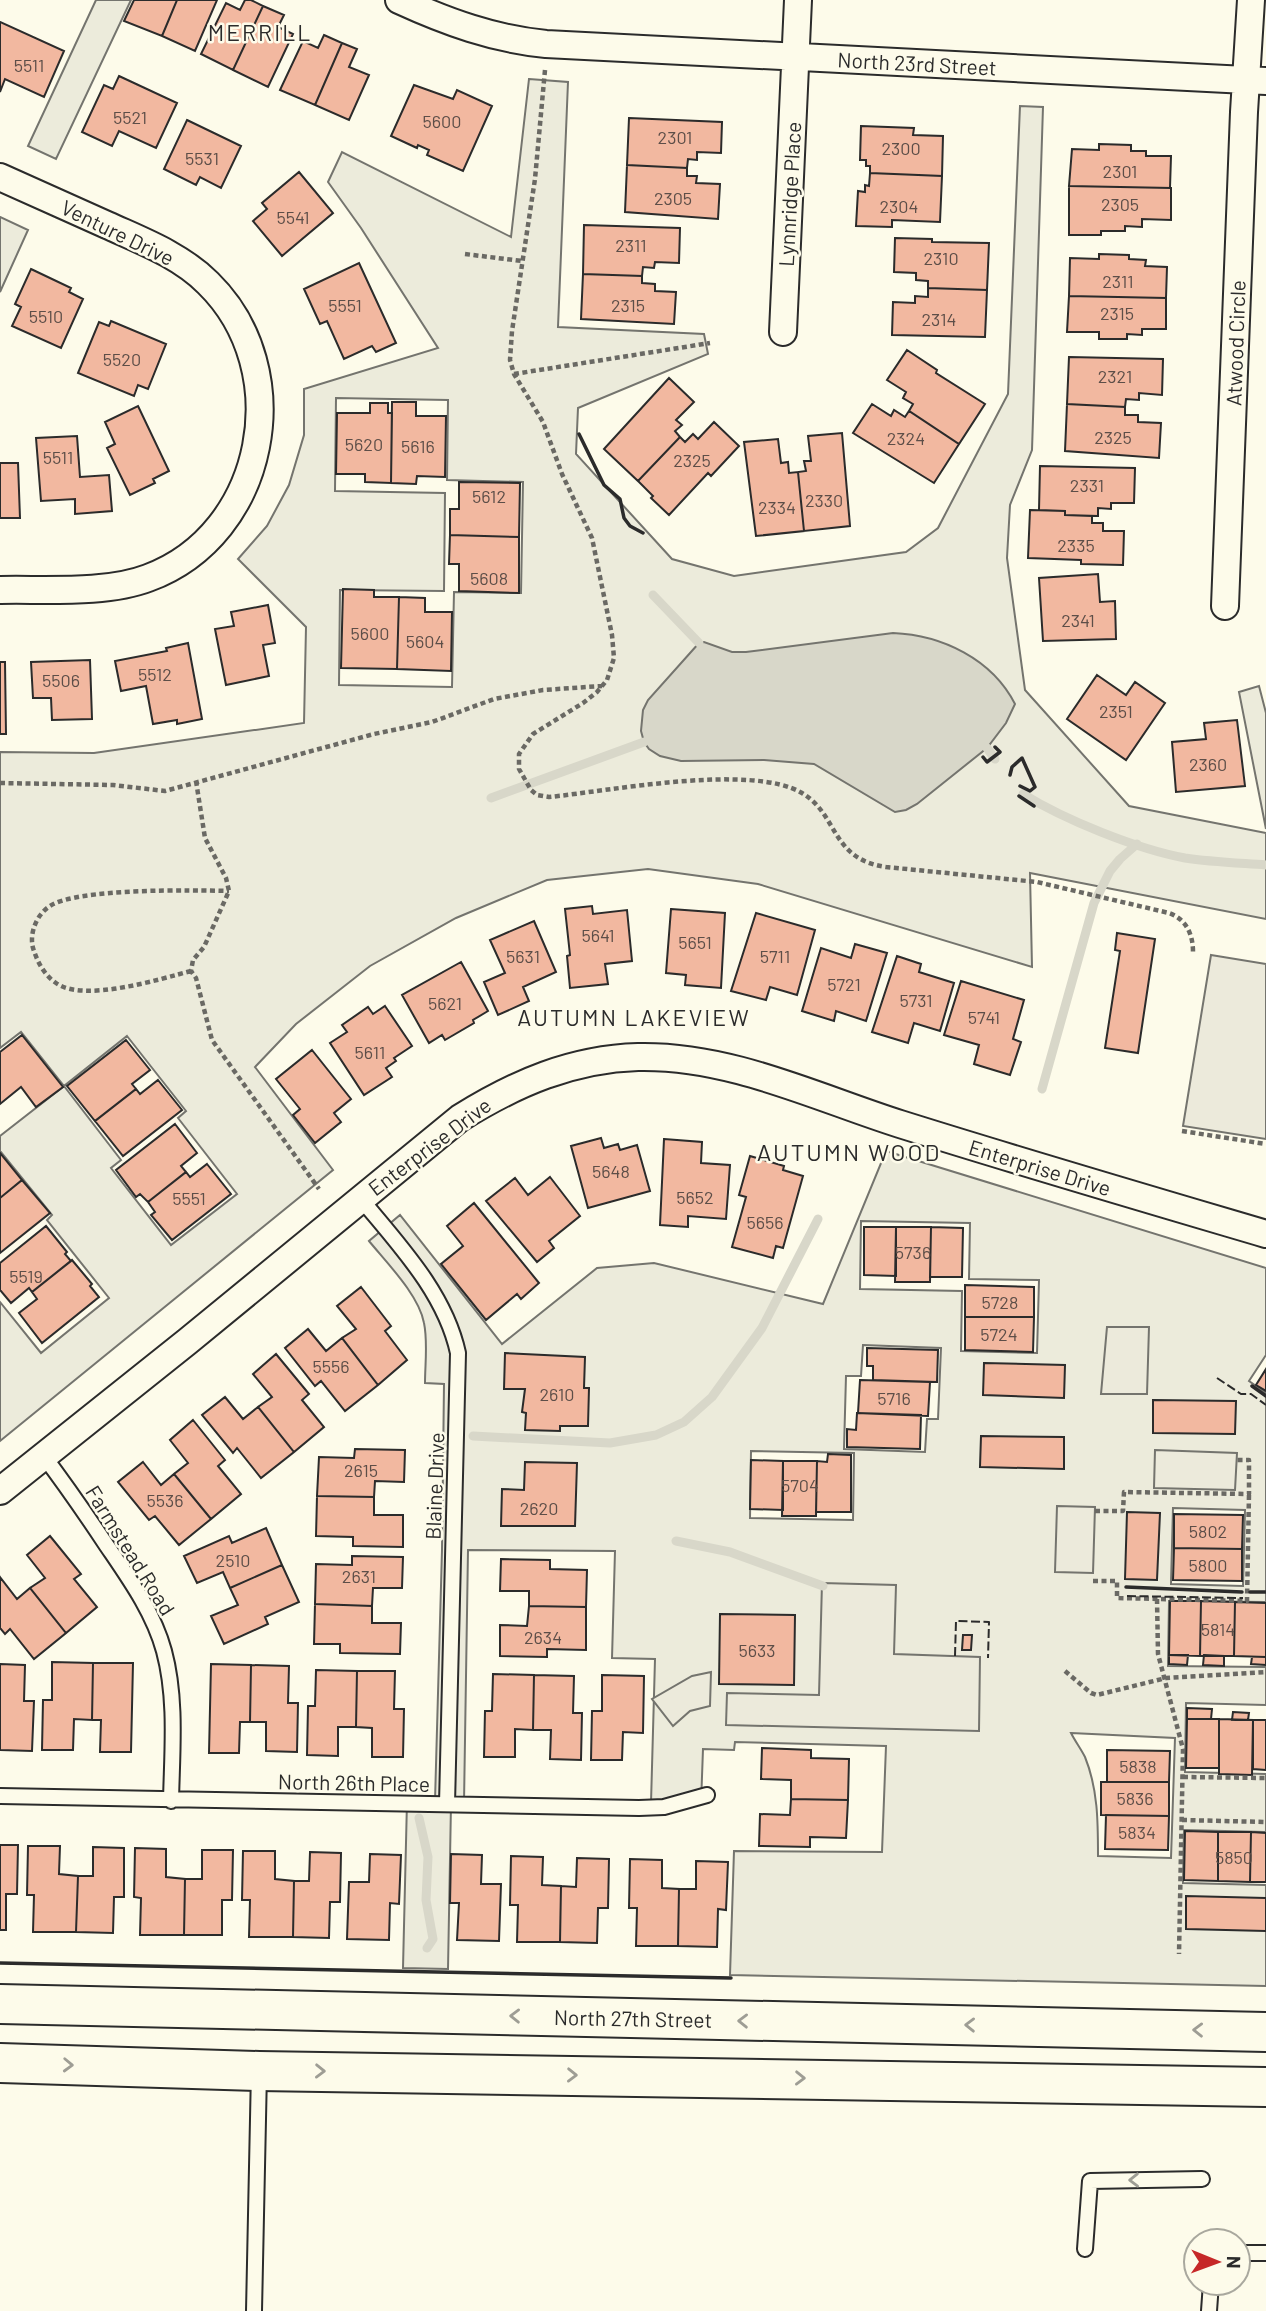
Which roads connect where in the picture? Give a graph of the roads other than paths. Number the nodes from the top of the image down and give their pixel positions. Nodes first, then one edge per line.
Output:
1 (399, 0) edge
2 (798, 0) edge
3 (1251, 0) edge
4 (796, 56) junction
5 (1256, 80) edge
6 (0, 177) edge
7 (783, 332) dead end
8 (0, 590) edge
9 (1225, 606) dead end
10 (360, 1199) junction
11 (1266, 1234) edge
12 (43, 1455) junction
13 (0, 1491) edge
14 (707, 1795) dead end
15 (0, 1796) edge
16 (171, 1801) junction
17 (447, 1804) junction
18 (0, 2004) edge
19 (1266, 2032) edge
20 (0, 2063) edge
21 (259, 2071) junction
22 (1266, 2087) edge
23 (1202, 2179) dead end
24 (1085, 2249) dead end
25 (254, 2311) edge

1 - 4 street, North 23rd Street
2 - 4 street, Lynnridge Place
3 - 5 street, Atwood Circle
4 - 5 street, North 23rd Street
4 - 7 street, Lynnridge Place
5 - 9 street, Atwood Circle
6 - 8 street, Venture Drive
10 - 11 street, Enterprise Drive
10 - 12 street, Enterprise Drive
10 - 17 lane, Blaine Drive
12 - 13 street, Enterprise Drive
12 - 16 lane, Farmstead Road
14 - 17 lane, North 26th Place
15 - 16 lane, North 26th Place
16 - 17 lane, North 26th Place
19 -> 18 main road, North 27th Street
20 -> 21 main road
21 -> 22 main road
21 - 25 lane
23 -> 24 lane

